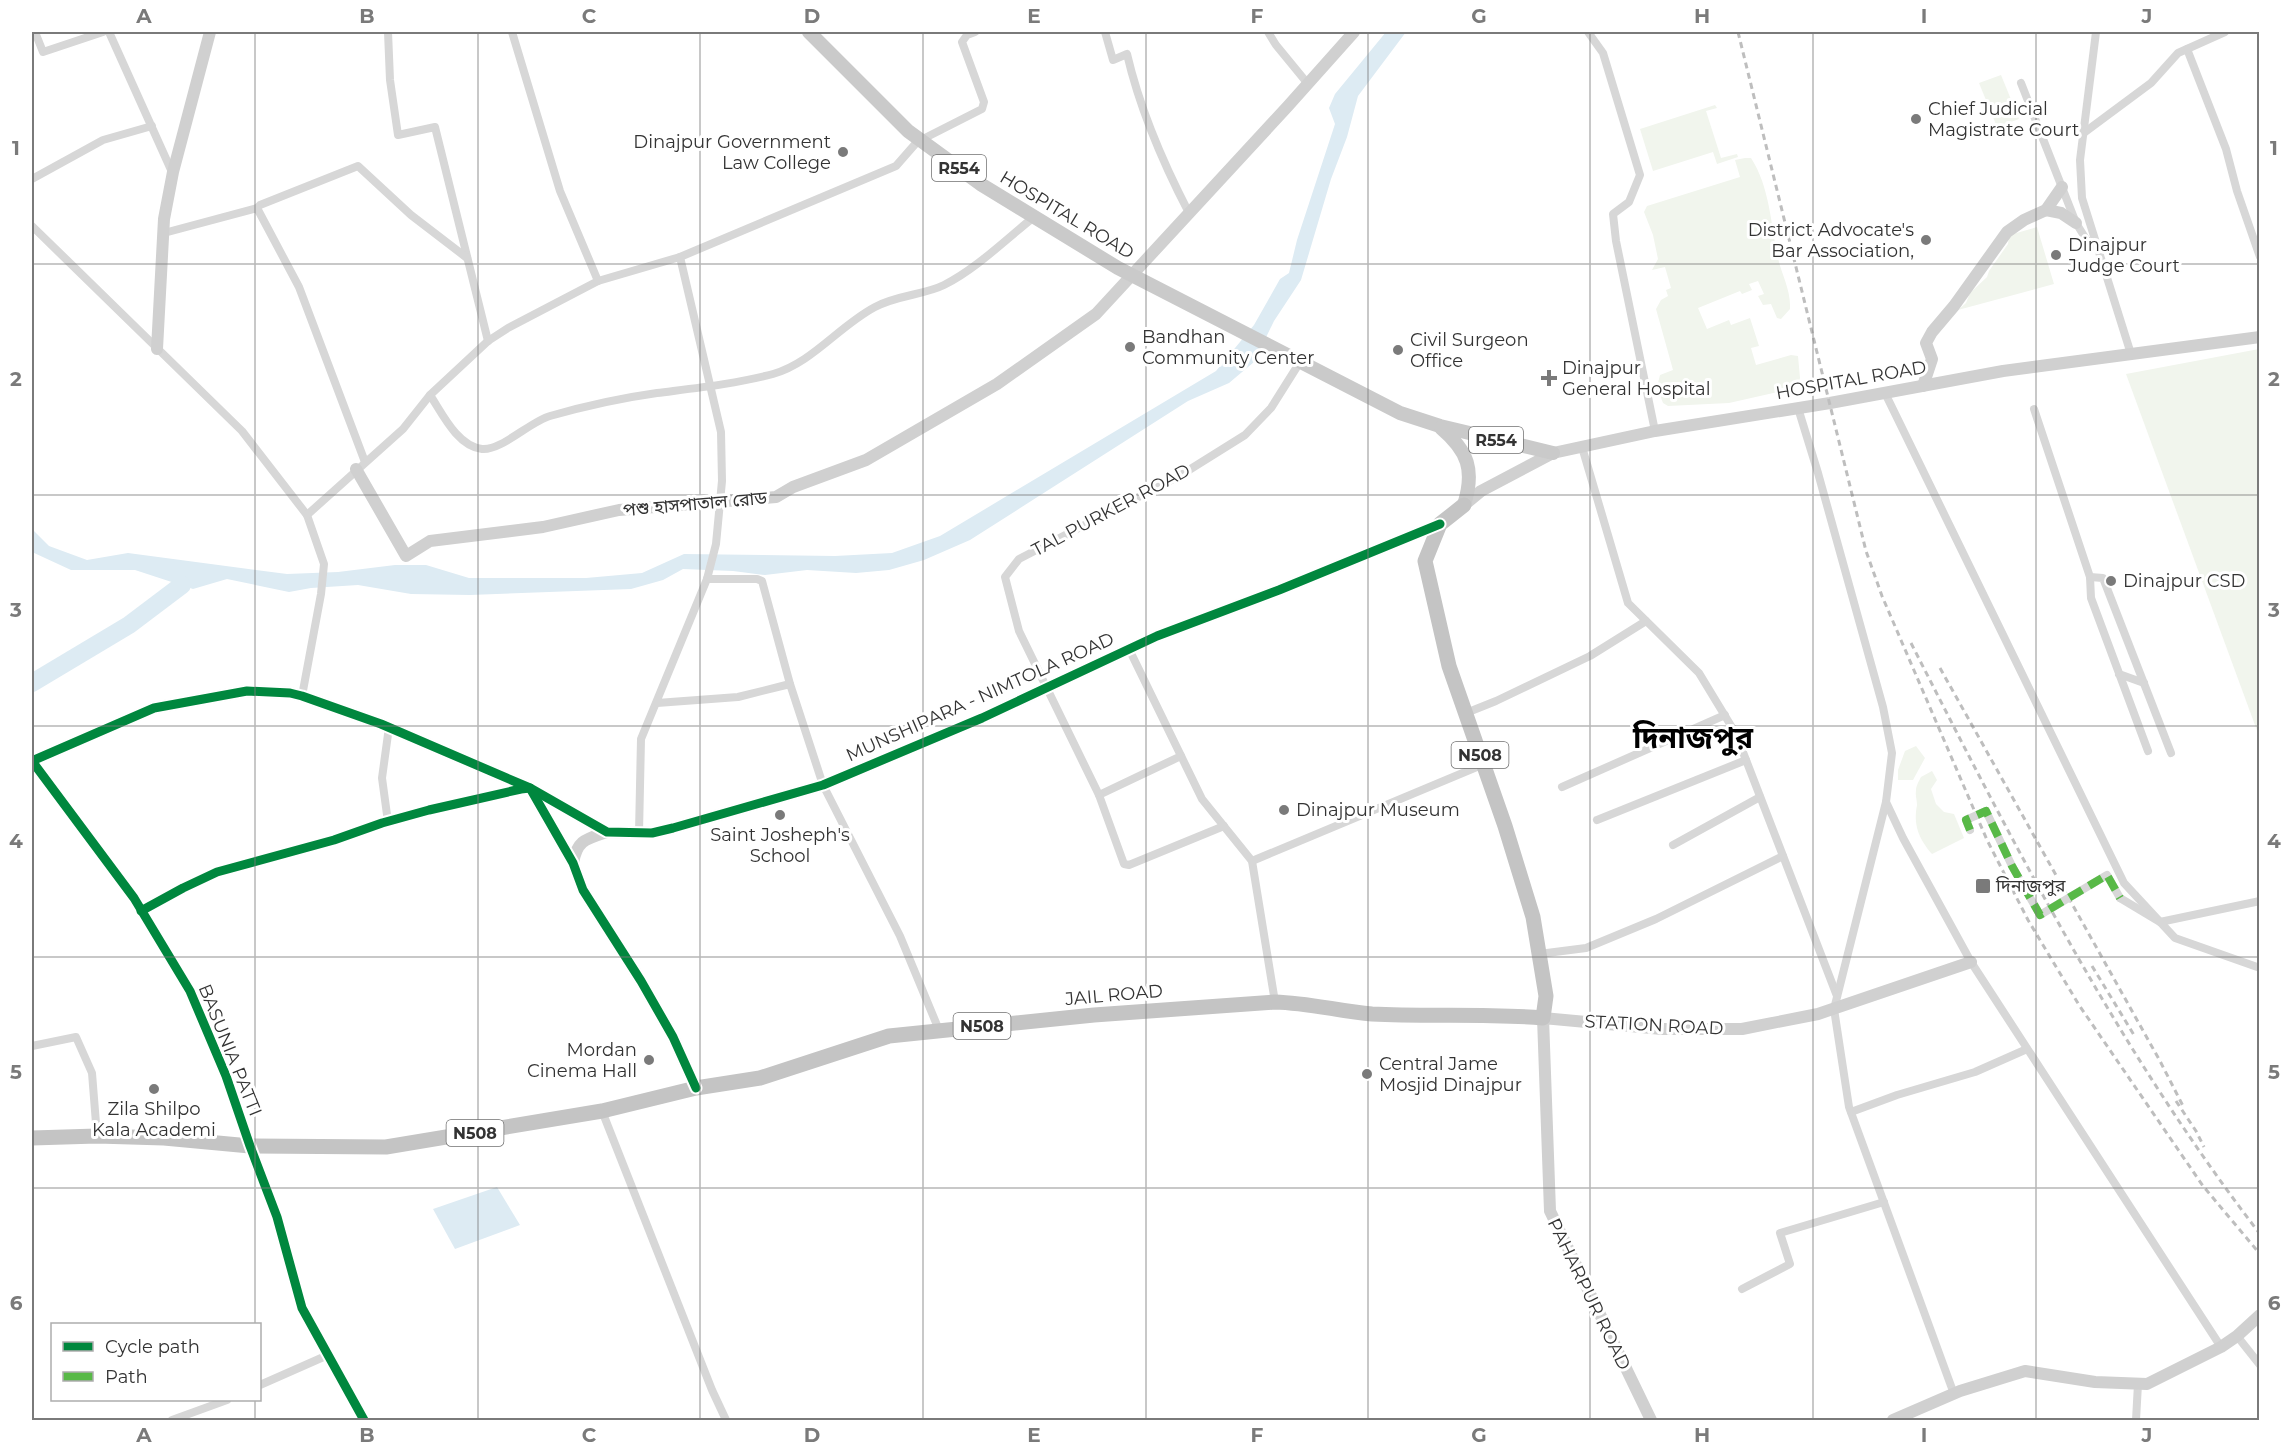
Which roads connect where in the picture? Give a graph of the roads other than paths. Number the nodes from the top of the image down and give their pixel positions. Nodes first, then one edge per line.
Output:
1 (35, 32) edge
2 (103, 32) edge
3 (109, 32) edge
4 (210, 32) edge
5 (388, 32) edge
6 (512, 32) edge
7 (809, 32) edge
8 (975, 32) edge
9 (1105, 32) edge
10 (1268, 32) edge
11 (1354, 32) edge
12 (1588, 32) edge
13 (2096, 32) edge
14 (2225, 32) edge
15 (2187, 49) junction
16 (2022, 83) dead end
17 (1308, 84) junction
18 (152, 126) junction
19 (2085, 132) junction
20 (919, 140) junction
21 (173, 172) junction
22 (32, 179) edge
23 (2062, 186) junction
24 (257, 208) junction
25 (2046, 210) junction
26 (1189, 213) junction
27 (1034, 217) junction
28 (2076, 223) junction
29 (32, 226) edge
30 (164, 233) junction
31 (2098, 249) junction
32 (680, 257) junction
33 (2259, 257) edge
34 (467, 258) junction
35 (1132, 274) junction
36 (598, 281) junction
37 (2259, 337) edge
38 (488, 341) junction
39 (157, 349) junction
40 (2131, 354) junction
41 (1300, 362) junction
42 (712, 386) junction
43 (1923, 386) junction
44 (1885, 393) junction
45 (430, 395) junction
46 (1798, 408) junction
47 (2034, 409) dead end
48 (1440, 426) junction
49 (1655, 431) junction
50 (1581, 447) junction
51 (1553, 453) junction
52 (361, 466) junction
53 (720, 500) junction
54 (1464, 505) junction
55 (307, 515) junction
56 (1440, 524) junction
57 (708, 577) junction
58 (2090, 577) junction
59 (1646, 621) junction
60 (1129, 649) junction
61 (2119, 674) junction
62 (2144, 682) junction
63 (790, 684) junction
64 (1047, 687) junction
65 (302, 696) junction
66 (657, 703) junction
67 (1466, 713) junction
68 (1725, 715) junction
69 (389, 728) junction
70 (2148, 752) dead end
71 (2171, 753) dead end
72 (1181, 756) junction
73 (1746, 760) junction
74 (32, 761) edge
75 (1484, 764) junction
76 (823, 785) junction
77 (1562, 787) dead end
78 (530, 788) junction
79 (1099, 795) junction
80 (1760, 796) junction
81 (1886, 802) junction
82 (1597, 820) dead end
83 (388, 822) junction
84 (1224, 826) junction
85 (1970, 830) dead end
86 (607, 832) junction
87 (639, 833) junction
88 (1673, 845) dead end
89 (1783, 856) junction
90 (1252, 861) junction
91 (573, 863) junction
92 (2259, 901) edge
93 (141, 911) junction
94 (2160, 922) junction
95 (1539, 954) junction
96 (1971, 962) junction
97 (2259, 968) edge
98 (1275, 1002) junction
99 (1835, 1003) junction
100 (1543, 1018) junction
101 (939, 1030) junction
102 (32, 1046) edge
103 (2027, 1049) junction
104 (696, 1088) junction
105 (602, 1111) junction
106 (1851, 1112) junction
107 (96, 1136) junction
108 (32, 1138) edge
109 (250, 1146) junction
110 (1884, 1202) junction
111 (1742, 1289) dead end
112 (2259, 1315) edge
113 (2237, 1336) junction
114 (2220, 1347) junction
115 (328, 1355) junction
116 (2259, 1365) edge
117 (2138, 1384) junction
118 (261, 1385) edge
119 (1954, 1394) junction
120 (224, 1401) edge
121 (172, 1420) edge
122 (364, 1420) edge
123 (726, 1420) edge
124 (1651, 1420) edge
125 (1893, 1420) edge
126 (2136, 1420) edge

1 - 2 street
3 - 18 street
4 - 21 street
5 - 34 street
6 - 36 street
7 - 20 main road, HOSPITAL ROAD / R554
8 - 20 street
9 - 26 street
10 - 17 street
11 - 17 street, পশু হাসপাতাল রোড
12 - 49 street
13 - 19 street
14 - 15 street
15 - 19 street
15 - 33 street
16 - 23 street
17 - 26 street, পশু হাসপাতাল রোড
18 - 21 street
18 - 22 street
19 - 31 street
20 - 27 main road, HOSPITAL ROAD / R554
20 - 32 street
21 - 30 street
23 - 25 street
23 - 28 street
24 - 30 street
24 - 34 street
24 - 52 street
25 - 28 street
25 - 43 street
26 - 35 street, পশু হাসপাতাল রোড
27 - 35 main road, HOSPITAL ROAD / R554
27 - 42 street
28 - 31 street
29 - 39 street
30 - 39 street
31 - 40 street
32 - 36 street
32 - 42 street
34 - 38 street
35 - 41 main road, HOSPITAL ROAD / R554
35 - 53 street, পশু হাসপাতাল রোড
36 - 38 street
37 - 40 street, HOSPITAL ROAD
38 - 45 street
39 - 55 street
40 - 43 street, HOSPITAL ROAD
41 - 48 main road, R554
41 - 64 street, TAL PURKER ROAD
42 - 45 street
42 - 53 street
43 - 44 street, HOSPITAL ROAD
44 - 46 street, HOSPITAL ROAD
44 - 94 street
45 - 52 street
46 - 49 street, HOSPITAL ROAD
46 - 81 street
47 - 58 street
48 - 51 main road, R554
48 - 54 main road, R554
49 - 50 street, HOSPITAL ROAD
50 - 51 street, HOSPITAL ROAD
50 - 59 street
51 - 54 street, HOSPITAL ROAD
52 - 53 street, পশু হাসপাতাল রোড
52 - 55 street
53 - 57 street
54 - 56 highway, N508
55 - 65 street
56 - 60 street, MUNSHIPARA - NIMTOLA ROAD
56 - 67 highway, N508
57 - 63 street
57 - 66 street
58 - 61 street
58 - 62 street
59 - 67 street
59 - 68 street
60 - 64 street, MUNSHIPARA - NIMTOLA ROAD
60 - 72 street
61 - 62 street
61 - 70 street
62 - 71 street
63 - 66 street
63 - 76 street
64 - 76 street, MUNSHIPARA - NIMTOLA ROAD
64 - 79 street
65 - 69 street, MUNSHIPARA - NIMTOLA ROAD
65 - 74 street, MUNSHIPARA - NIMTOLA ROAD
66 - 87 street
67 - 75 highway, N508
68 - 73 street
68 - 77 street
69 - 78 street, MUNSHIPARA - NIMTOLA ROAD
69 - 83 street
72 - 79 street
72 - 84 street
73 - 80 street
73 - 82 street
74 - 93 street, BASUNIA PATTI
75 - 90 street
75 - 95 highway, N508
76 - 87 street, MUNSHIPARA - NIMTOLA ROAD
76 - 101 street
78 - 83 street
78 - 86 street, MUNSHIPARA - NIMTOLA ROAD
78 - 91 street
79 - 84 street
80 - 88 street
80 - 89 street
81 - 96 street
81 - 99 street
83 - 93 street
84 - 90 street
85 - 94 street, bridge
86 - 87 street, MUNSHIPARA - NIMTOLA ROAD
86 - 91 street
89 - 95 street
89 - 99 street
90 - 98 street
91 - 104 street
92 - 94 street
93 - 109 street, BASUNIA PATTI
94 - 97 street
95 - 100 highway, N508
96 - 99 street, STATION ROAD
96 - 103 street
98 - 100 highway, JAIL ROAD / N508
98 - 101 highway, JAIL ROAD / N508
99 - 100 street, STATION ROAD
99 - 106 street
100 - 124 street, PAHARPUR ROAD
101 - 104 highway, JAIL ROAD / N508
102 - 107 street
103 - 106 street
103 - 114 street
104 - 105 highway, N508
105 - 109 highway, N508
105 - 123 street
106 - 110 street
107 - 108 highway, N508
107 - 109 highway, N508
109 - 115 street, BASUNIA PATTI
110 - 111 street
110 - 119 street
112 - 113 street
113 - 114 street
113 - 116 street
114 - 117 street
115 - 118 street
115 - 122 street, BASUNIA PATTI
117 - 119 street
117 - 126 street
119 - 125 street
120 - 121 street

